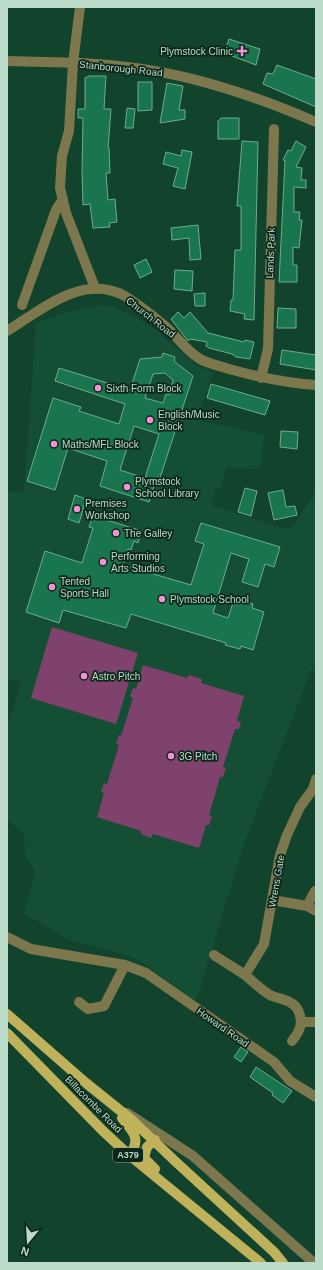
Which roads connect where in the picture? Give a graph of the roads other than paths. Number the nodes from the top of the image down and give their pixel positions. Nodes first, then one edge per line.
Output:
1 (80, 7) edge
2 (7, 61) edge
3 (73, 63) junction
4 (316, 122) edge
5 (274, 129) dead end
6 (63, 199) junction
7 (95, 288) junction
8 (22, 305) dead end
9 (7, 331) edge
10 (261, 378) junction
11 (316, 385) edge
12 (315, 786) edge
13 (315, 892) dead end
14 (272, 900) junction
15 (312, 909) edge
16 (7, 937) edge
17 (214, 955) dead end
18 (125, 966) junction
19 (245, 975) junction
20 (79, 1002) dead end
21 (7, 1014) edge
22 (302, 1022) junction
23 (316, 1022) edge
24 (7, 1033) edge
25 (292, 1041) dead end
26 (97, 1092) junction
27 (316, 1096) edge
28 (110, 1102) junction
29 (165, 1137) junction
30 (155, 1140) junction
31 (129, 1155) junction
32 (186, 1201) junction
33 (262, 1263) edge
34 (283, 1263) edge
35 (314, 1263) edge

1 - 3 street
2 - 3 street, Stanborough Road
3 - 4 street, Stanborough Road
3 - 6 street
5 - 10 street, Lands Park
6 - 7 street
6 - 8 street
7 - 9 street
7 - 10 street, Church Road
10 - 11 street, Church Road
12 - 14 street, Wrens Gate
13 - 15 street
14 - 15 street
14 - 19 street, Wrens Gate
16 - 18 street, Howard Road
17 - 19 street
18 - 20 street
18 - 27 street, Howard Road
19 - 22 street
21 - 26 main road, Billacombe Road / A379
22 - 23 street
22 - 25 street
24 - 31 main road, Billacombe Road / A379
26 - 28 main road, Billacombe Road / A379
26 - 31 main road, A379
28 - 29 street, Billacombe Road
28 - 30 main road, Billacombe Road / A379
29 - 30 street
29 - 35 street, Billacombe Road
30 - 32 main road, A379
30 - 34 main road, Billacombe Road / A379
31 - 32 main road, Billacombe Road / A379
32 - 33 main road, Billacombe Road / A379

